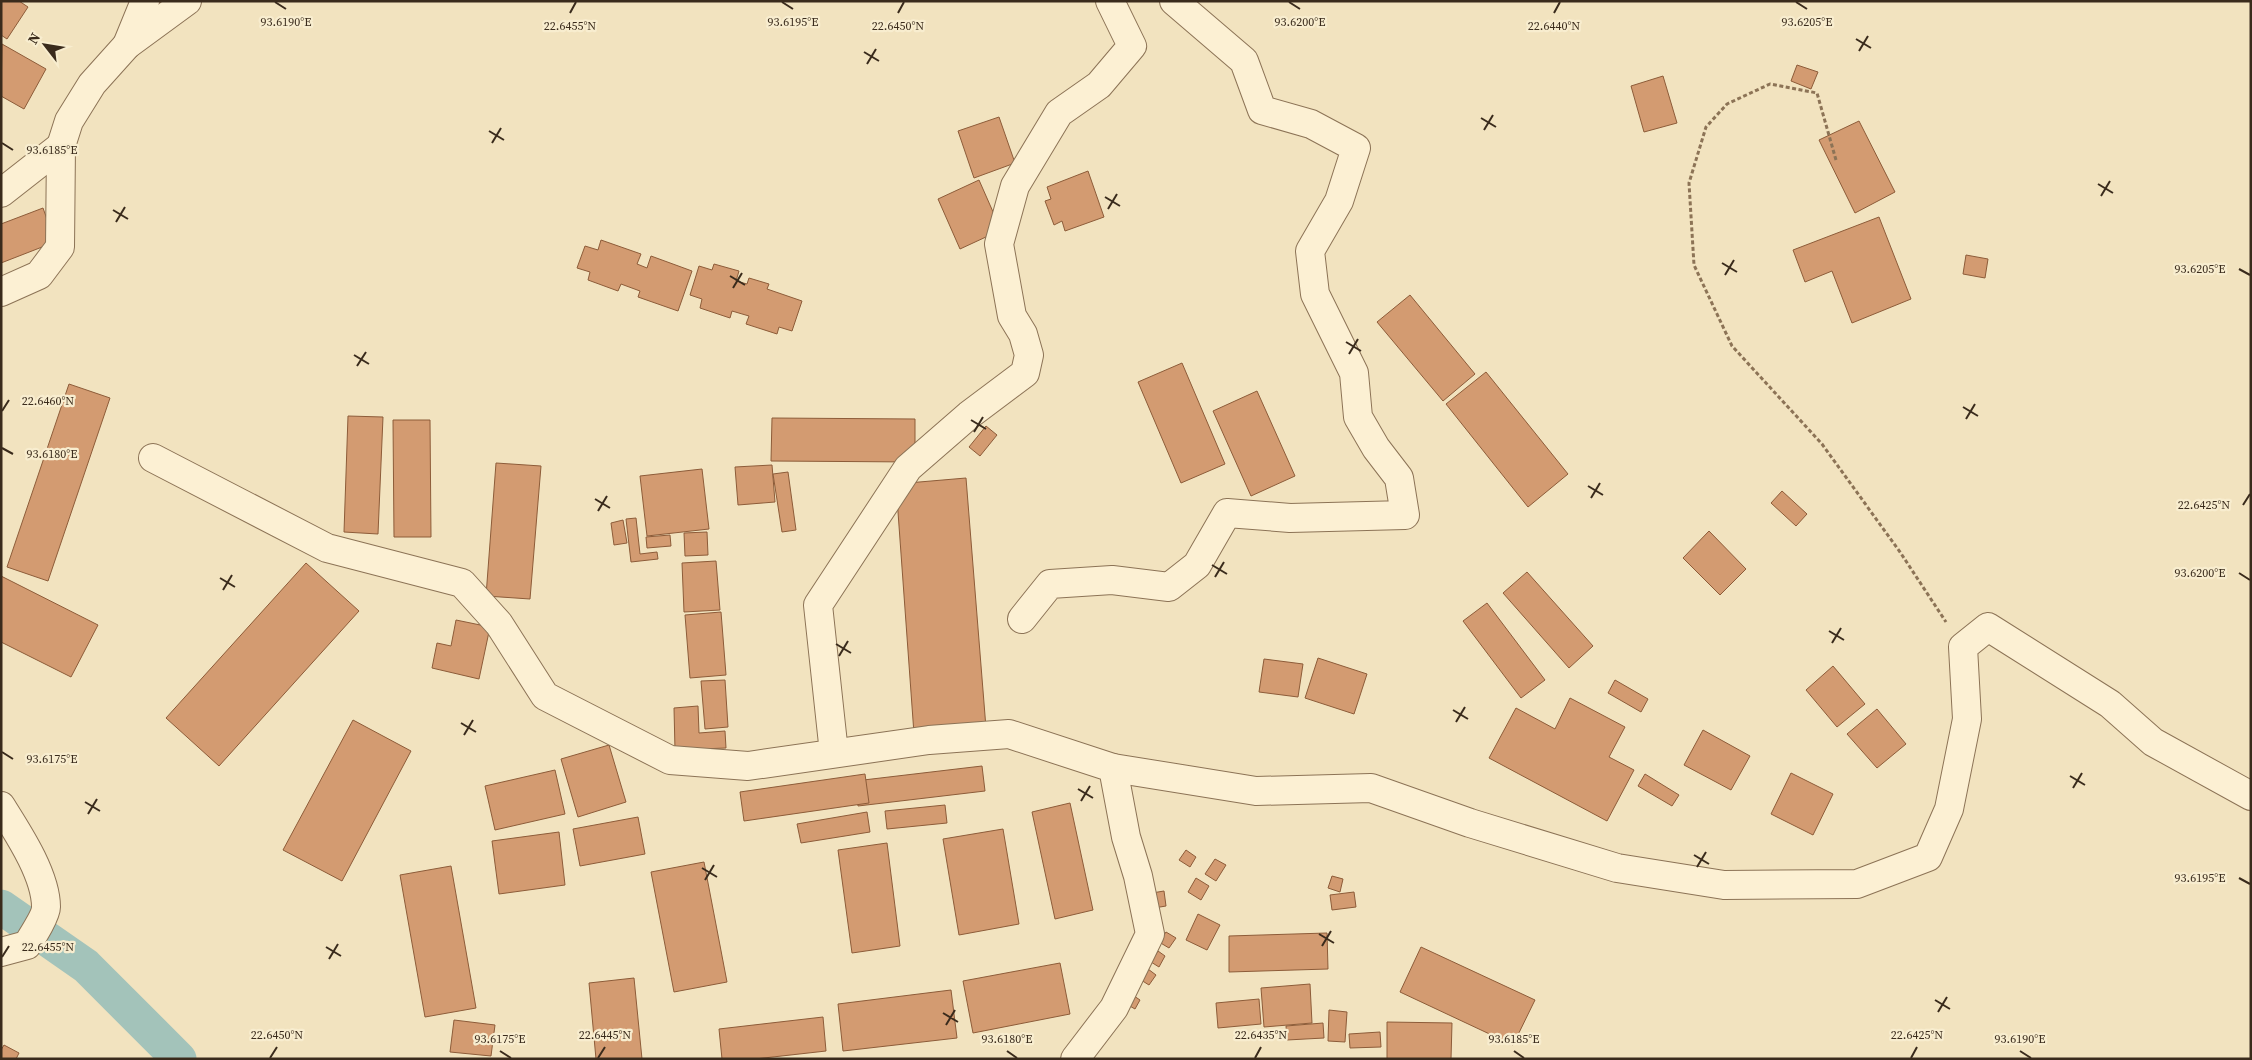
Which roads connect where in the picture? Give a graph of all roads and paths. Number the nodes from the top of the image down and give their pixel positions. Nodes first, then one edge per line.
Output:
1 (145, 1) edge
2 (187, 1) edge
3 (1110, 1) edge
4 (1174, 1) edge
5 (127, 46) junction
6 (61, 146) junction
7 (1836, 160) dead end
8 (1, 192) edge
9 (1, 292) edge
10 (153, 458) dead end
11 (1022, 619) dead end
12 (1963, 647) junction
13 (834, 753) junction
14 (1113, 768) junction
15 (2251, 796) edge
16 (1, 806) edge
17 (1, 952) edge
18 (1075, 1059) edge

1 - 5 street
2 - 5 street
3 - 13 street
4 - 11 street
5 - 6 street
6 - 8 street
6 - 9 street
7 - 12 path
10 - 13 street
12 - 14 street
12 - 15 street
13 - 14 street
14 - 18 street
16 - 17 street

